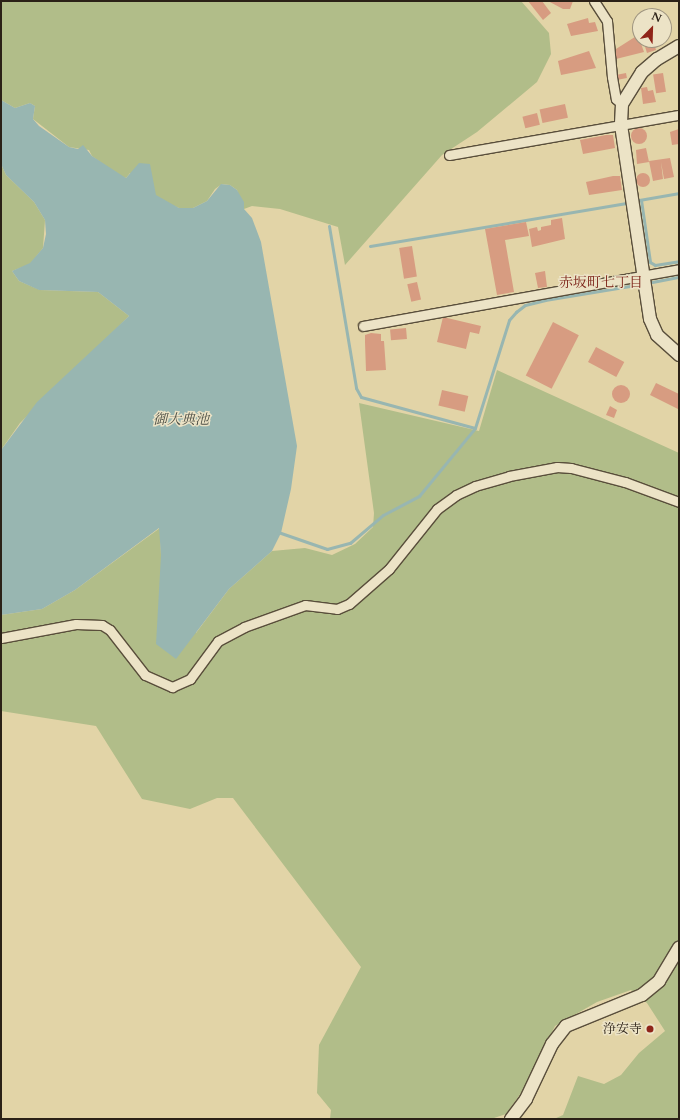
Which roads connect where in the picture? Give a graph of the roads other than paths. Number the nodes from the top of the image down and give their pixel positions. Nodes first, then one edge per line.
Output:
1 (594, 1) edge
2 (679, 46) edge
3 (622, 104) junction
4 (679, 115) edge
5 (621, 125) junction
6 (450, 155) dead end
7 (679, 269) edge
8 (643, 281) junction
9 (363, 326) dead end
10 (679, 355) edge
11 (679, 502) edge
12 (1, 638) edge
13 (679, 948) edge
14 (511, 1119) edge

1 - 3 street
2 - 3 street
3 - 5 street
4 - 5 street
5 - 6 street
5 - 8 street
7 - 8 street
8 - 9 street
8 - 10 street
11 - 12 street
13 - 14 street

